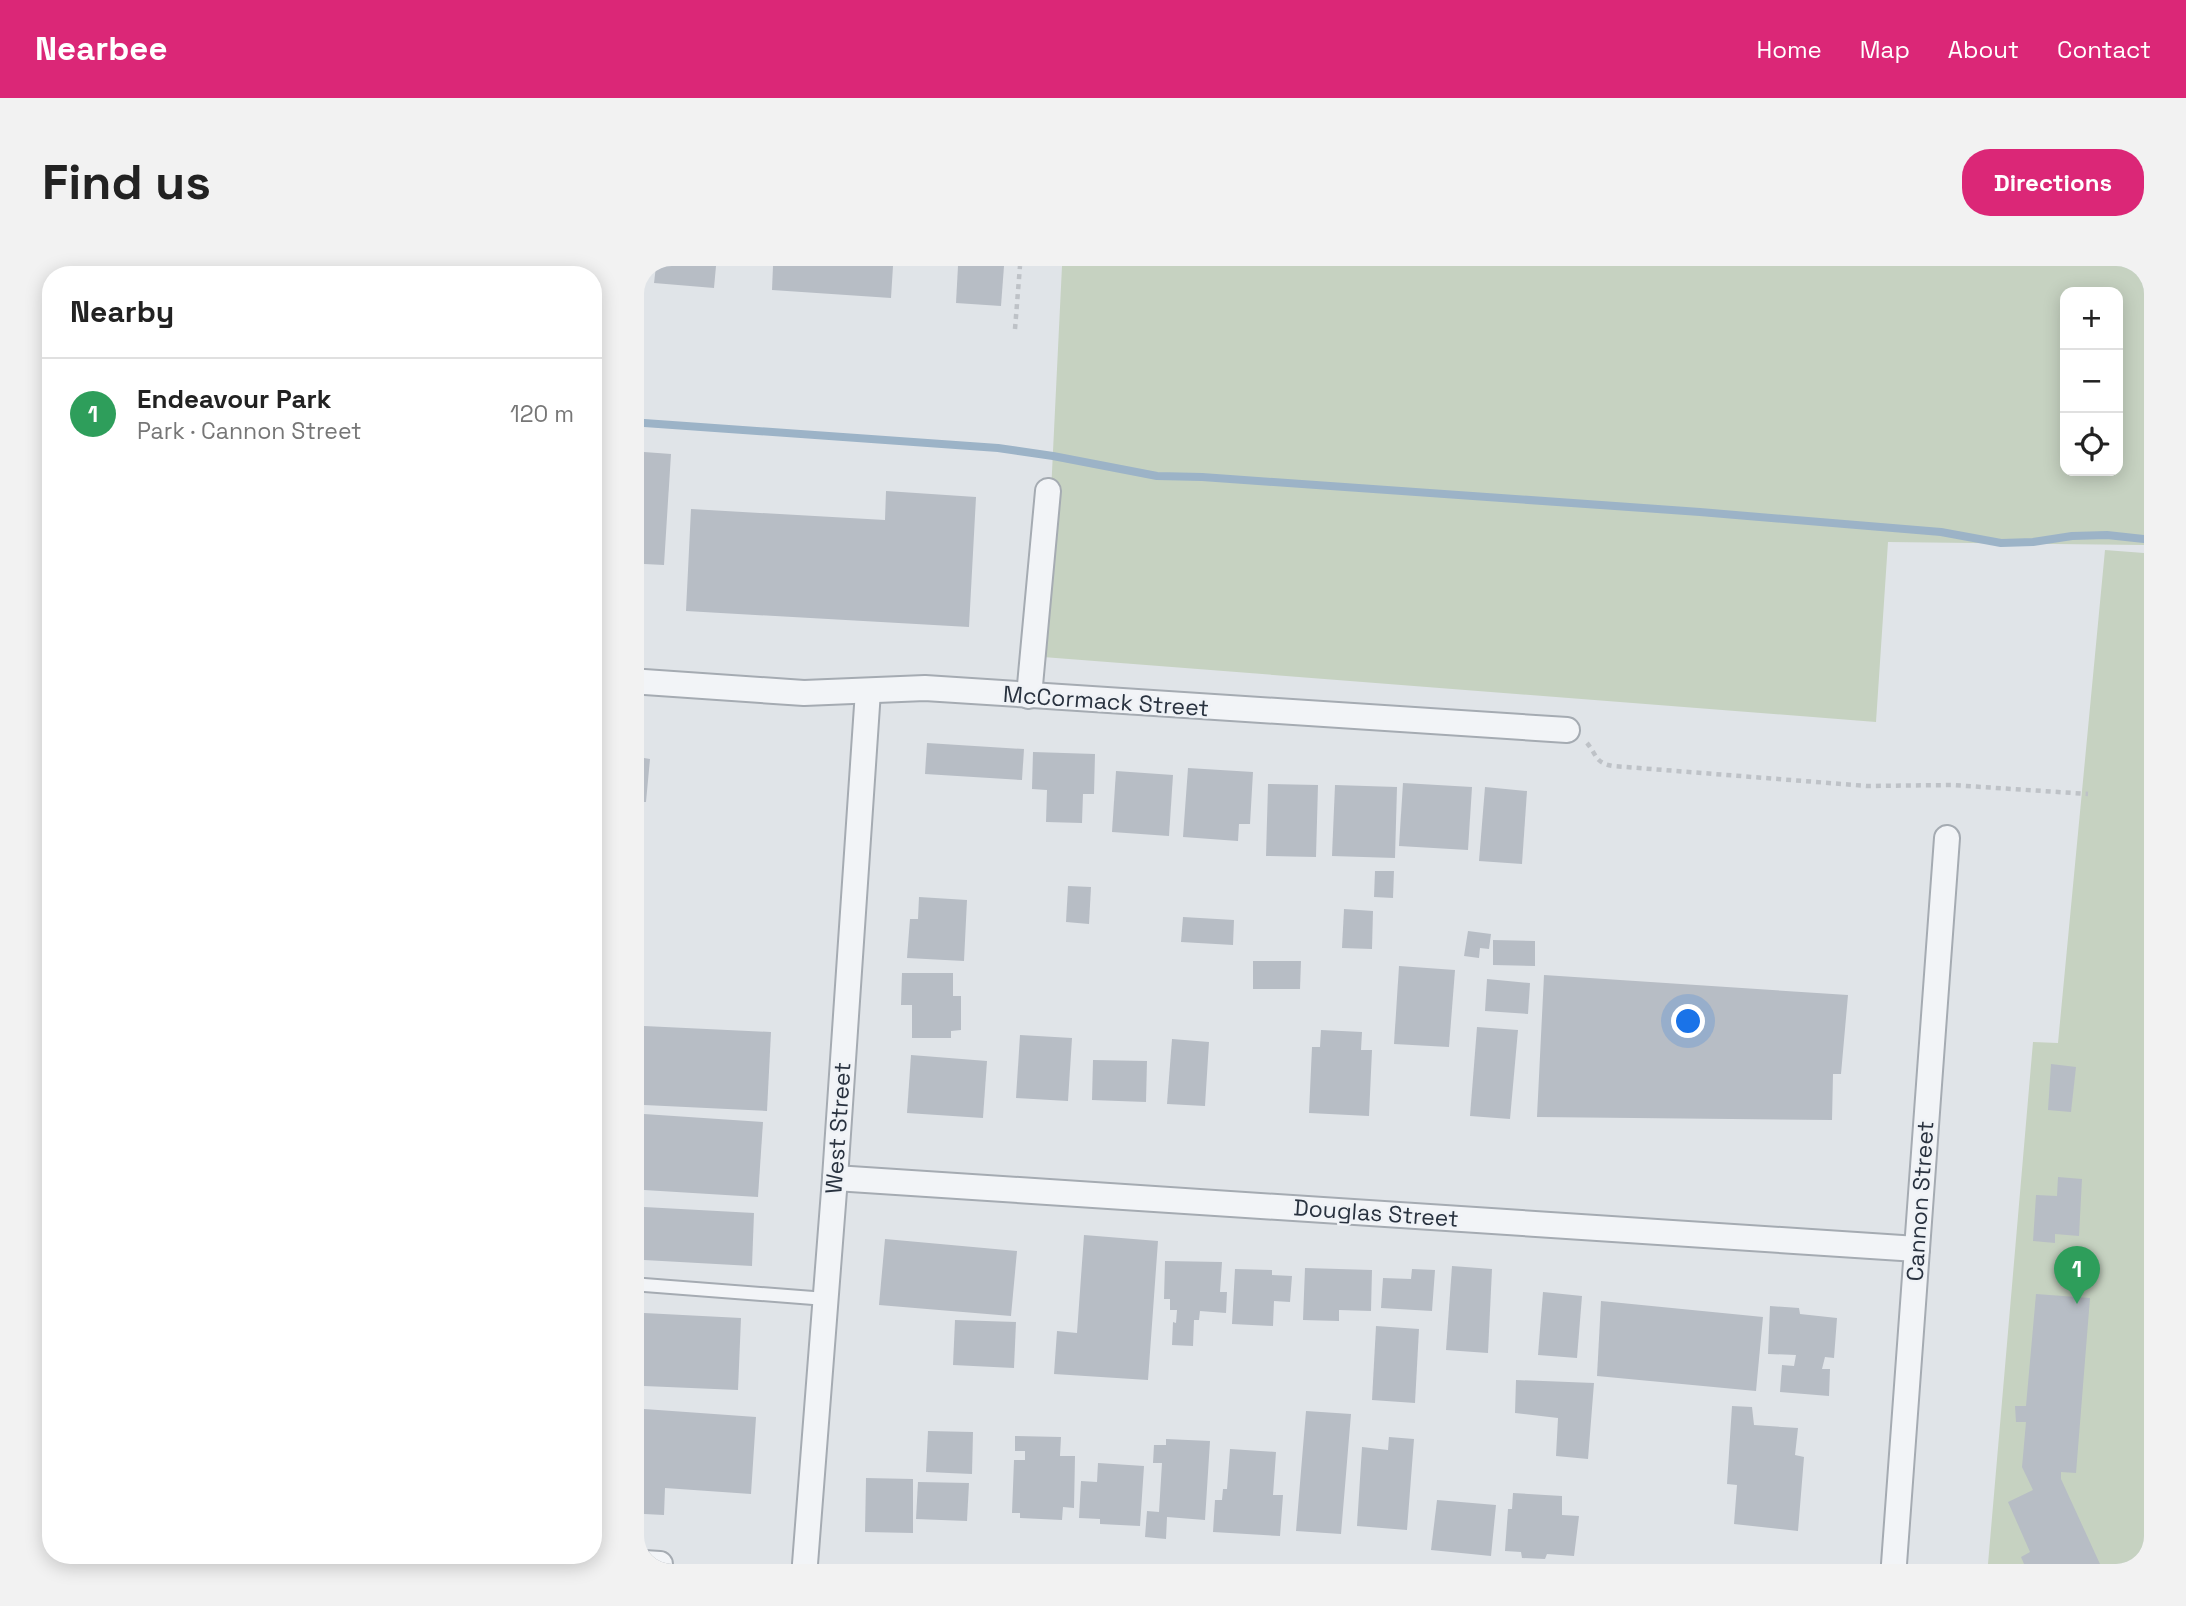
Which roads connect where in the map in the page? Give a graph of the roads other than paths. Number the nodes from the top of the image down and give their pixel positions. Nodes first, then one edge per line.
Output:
1 (1048, 491) dead end
2 (644, 682) edge
3 (868, 691) junction
4 (1029, 696) junction
5 (1567, 730) road end
6 (1947, 838) dead end
7 (835, 1178) junction
8 (1917, 1249) junction
9 (644, 1285) edge
10 (826, 1299) junction
11 (644, 1563) edge
12 (660, 1564) edge
13 (805, 1564) edge
14 (1894, 1564) edge

1 - 4 street
2 - 3 street, McCormack Street
3 - 4 street, McCormack Street
3 - 7 street, West Street
4 - 5 street, McCormack Street
6 - 8 street, Cannon Street
7 - 8 street, Douglas Street
7 - 10 street, West Street
8 - 14 street, Cannon Street
9 - 10 lane
10 - 13 street, West Street
11 - 12 street

